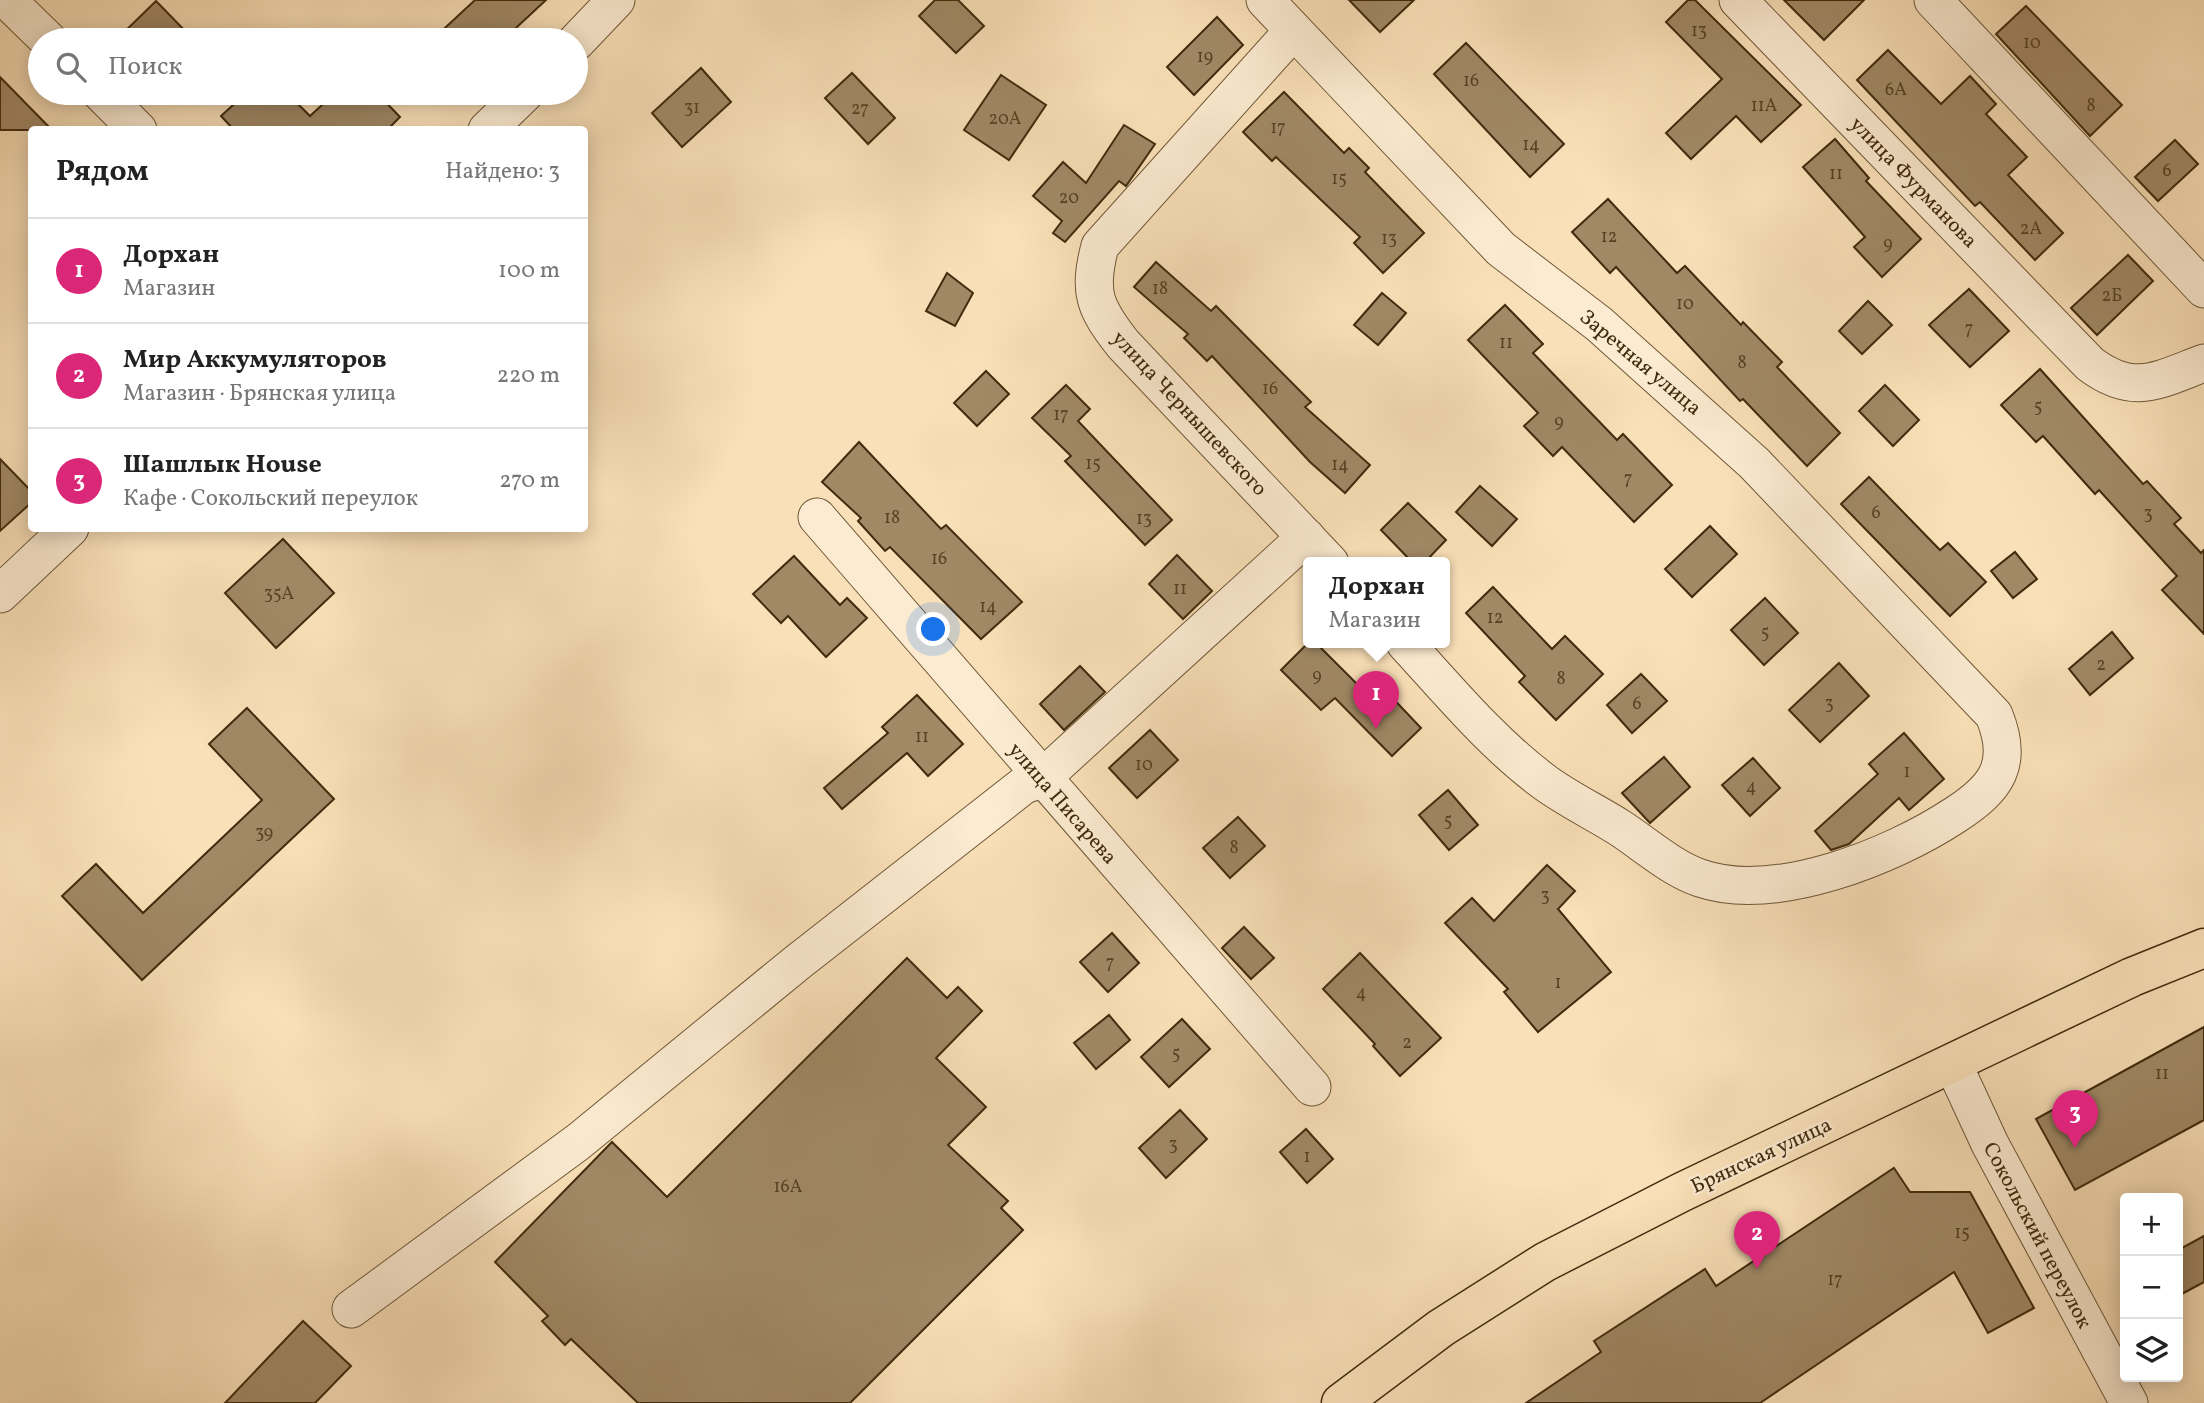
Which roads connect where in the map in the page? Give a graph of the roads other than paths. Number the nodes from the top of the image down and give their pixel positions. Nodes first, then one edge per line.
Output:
1 (7, 0) edge
2 (616, 0) edge
3 (1265, 0) edge
4 (1738, 0) edge
5 (1933, 0) edge
6 (36, 28) edge
7 (588, 29) edge
8 (1293, 30) junction
9 (113, 105) edge
10 (513, 105) edge
11 (134, 126) edge
12 (491, 126) edge
13 (2204, 289) edge
14 (2204, 363) edge
15 (817, 517) dead end
16 (67, 532) edge
17 (1318, 550) edge
18 (1303, 562) edge
19 (0, 594) edge
20 (1410, 648) edge
21 (1041, 779) junction
22 (2204, 948) edge
23 (1953, 1064) junction
24 (1312, 1087) dead end
25 (351, 1308) dead end
26 (1341, 1403) edge
27 (2129, 1403) edge

1 - 6 street
2 - 7 street
3 - 8 street, Заречная улица
4 - 14 street, улица Фурманова
5 - 13 street
8 - 17 street, улица Чернышевского
8 - 20 street, Заречная улица
9 - 11 street
10 - 12 street
15 - 21 street, улица Писарева
16 - 19 street
18 - 21 street
21 - 24 street, улица Писарева
21 - 25 street
22 - 23 main road, Брянская улица
23 - 26 main road, Брянская улица
23 - 27 street, Сокольский переулок

